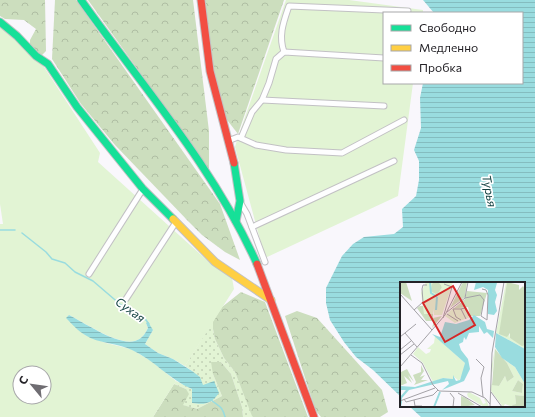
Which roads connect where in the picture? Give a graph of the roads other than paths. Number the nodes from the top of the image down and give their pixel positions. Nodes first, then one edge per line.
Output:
1 (81, 0) edge
2 (201, 0) edge
3 (408, 11) dead end
4 (0, 22) edge
5 (284, 52) junction
6 (383, 58) edge
7 (262, 100) junction
8 (384, 106) dead end
9 (404, 120) dead end
10 (241, 138) junction
11 (228, 141) junction
12 (394, 161) dead end
13 (143, 189) junction
14 (240, 201) junction
15 (236, 221) junction
16 (176, 222) junction
17 (252, 227) junction
18 (265, 262) dead end
19 (88, 274) dead end
20 (126, 299) dead end
21 (271, 300) junction
22 (314, 417) edge

1 - 15 street
2 - 11 street
3 - 5 street
4 - 13 street
5 - 6 street
5 - 7 street
7 - 8 street
7 - 10 street
9 - 10 street
10 - 11 street
11 - 14 street
12 - 17 street
13 - 16 street
13 - 19 street
14 - 15 street
14 - 17 street
15 - 21 street
16 - 20 street
16 - 21 street
17 - 18 street
21 - 22 street

